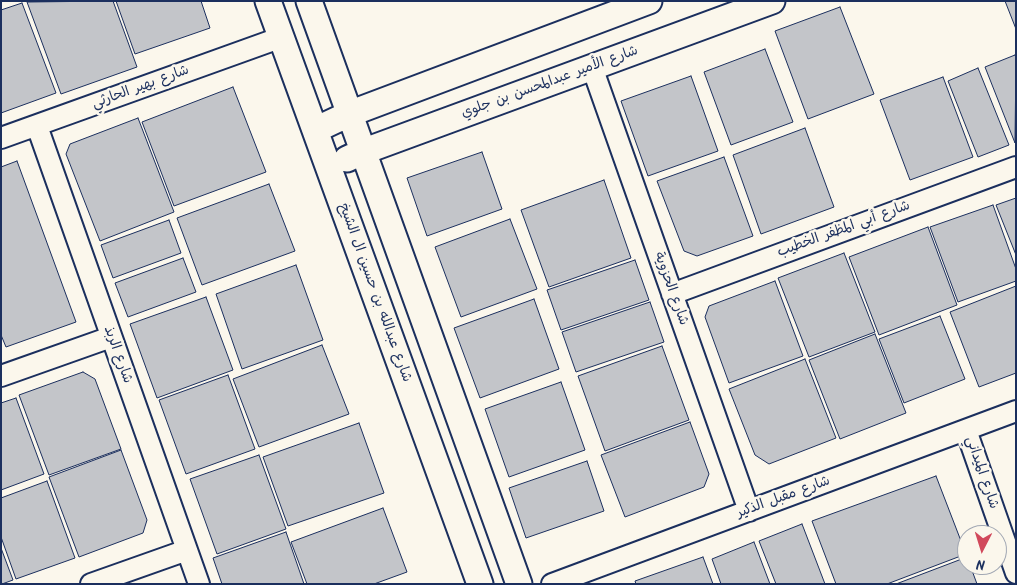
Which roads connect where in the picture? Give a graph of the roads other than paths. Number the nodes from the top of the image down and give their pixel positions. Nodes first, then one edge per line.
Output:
1 (268, 1) edge
2 (309, 1) edge
3 (649, 1) edge
4 (772, 1) edge
5 (282, 37) junction
6 (592, 68) junction
7 (349, 114) junction
8 (36, 126) junction
9 (315, 130) junction
10 (1, 138) edge
11 (362, 152) junction
12 (1016, 166) edge
13 (329, 168) junction
14 (672, 294) junction
15 (111, 337) junction
16 (1, 376) edge
17 (1016, 411) edge
18 (966, 430) junction
19 (749, 511) junction
20 (187, 550) junction
21 (1016, 573) edge
22 (91, 584) edge
23 (199, 584) edge
24 (480, 584) edge
25 (519, 584) edge
26 (552, 584) edge

1 - 5 street, شارع عبدالله بن حسين ال الشيخ
2 - 7 street
3 - 7 street
4 - 6 street, شارع الأمير عبدالمحسن بن جلوي
5 - 8 street, شارع بهير الحارثي
5 - 9 street, شارع عبدالله بن حسين ال الشيخ
6 - 11 street, شارع الأمير عبدالمحسن بن جلوي
6 - 14 street, شارع الحزوية
7 - 9 street
7 - 11 street
8 - 10 street, شارع بهير الحارثي
8 - 15 street, شارع الربذ
9 - 13 street, شارع عبدالله بن حسين ال الشيخ
11 - 13 street, شارع الأمير عبدالمحسن بن جلوي
11 - 25 street
12 - 14 street, شارع أبي المظفر الخطيب
13 - 24 street, شارع عبدالله بن حسين ال الشيخ
14 - 19 street, شارع الحزوية
15 - 16 street
15 - 20 street, شارع الربذ
17 - 18 street, شارع مقبل الذكير
18 - 19 street, شارع مقبل الذكير
18 - 21 street, شارع الميداني
19 - 26 street, شارع مقبل الذكير
20 - 22 street
20 - 23 street, شارع الربذ

